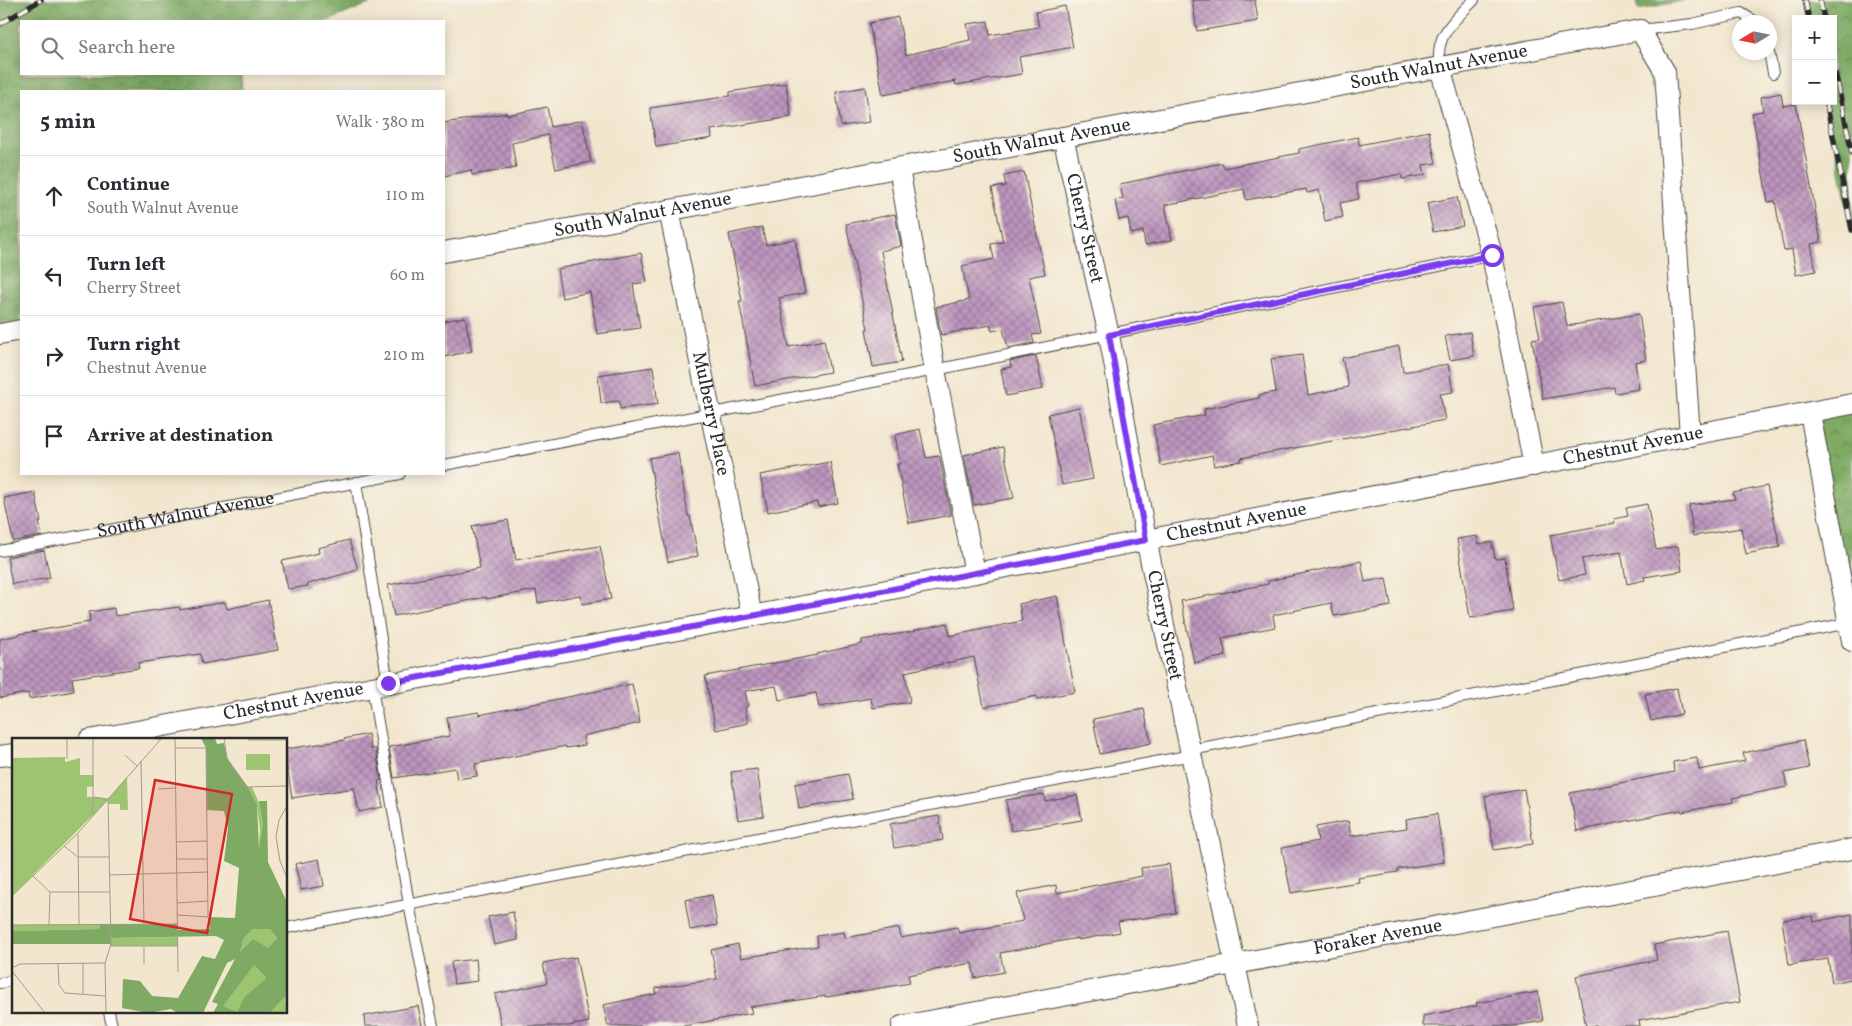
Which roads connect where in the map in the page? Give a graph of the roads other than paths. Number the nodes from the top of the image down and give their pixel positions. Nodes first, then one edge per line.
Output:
1 (1474, 0) edge
2 (1732, 15) edge
3 (1732, 15) edge
4 (1744, 15) edge
5 (1640, 30) junction
6 (1770, 60) edge
7 (1440, 67) junction
8 (1772, 73) dead end
9 (1063, 137) junction
10 (899, 168) junction
11 (669, 210) junction
12 (445, 252) edge
13 (1492, 255) junction
14 (20, 330) edge
15 (0, 334) edge
16 (1109, 335) junction
17 (935, 370) junction
18 (1851, 405) edge
19 (711, 413) junction
20 (1810, 413) junction
21 (1690, 436) junction
22 (445, 465) edge
23 (1534, 466) junction
24 (394, 475) edge
25 (356, 482) junction
26 (1146, 540) junction
27 (0, 551) edge
28 (975, 573) junction
29 (752, 616) junction
30 (1850, 632) edge
31 (380, 685) junction
32 (100, 738) edge
33 (1192, 752) junction
34 (1852, 848) edge
35 (409, 904) junction
36 (288, 928) edge
37 (1236, 964) junction
38 (433, 1026) edge
39 (902, 1026) edge
40 (1248, 1026) edge

1 - 7 lane
2 - 5 lane
3 - 4 lane
5 - 7 street, South Walnut Avenue
5 - 21 street
6 - 8 lane
7 - 9 street, South Walnut Avenue
7 - 13 street
9 - 10 street, South Walnut Avenue
9 - 16 street, Cherry Street
10 - 11 street, South Walnut Avenue
10 - 17 street
11 - 12 street, South Walnut Avenue
11 - 19 street, Mulberry Place
13 - 16 lane
13 - 23 street
14 - 15 street
16 - 17 lane
16 - 26 street, Cherry Street
17 - 19 lane
17 - 28 street
18 - 20 street, Chestnut Avenue
19 - 22 lane
19 - 29 street, Mulberry Place
20 - 21 street, Chestnut Avenue
20 - 30 street
21 - 23 street, Chestnut Avenue
23 - 26 street, Chestnut Avenue
24 - 25 lane, South Walnut Avenue
25 - 27 lane, South Walnut Avenue
25 - 31 lane
26 - 28 street, Chestnut Avenue
26 - 33 street, Cherry Street
28 - 29 street, Chestnut Avenue
29 - 31 street, Chestnut Avenue
30 - 33 lane
31 - 32 street, Chestnut Avenue
31 - 35 lane
33 - 35 lane
33 - 37 street, Cherry Street
34 - 37 street, Foraker Avenue
35 - 36 lane
35 - 38 lane
37 - 39 street, Foraker Avenue
37 - 40 street, Cherry Street

